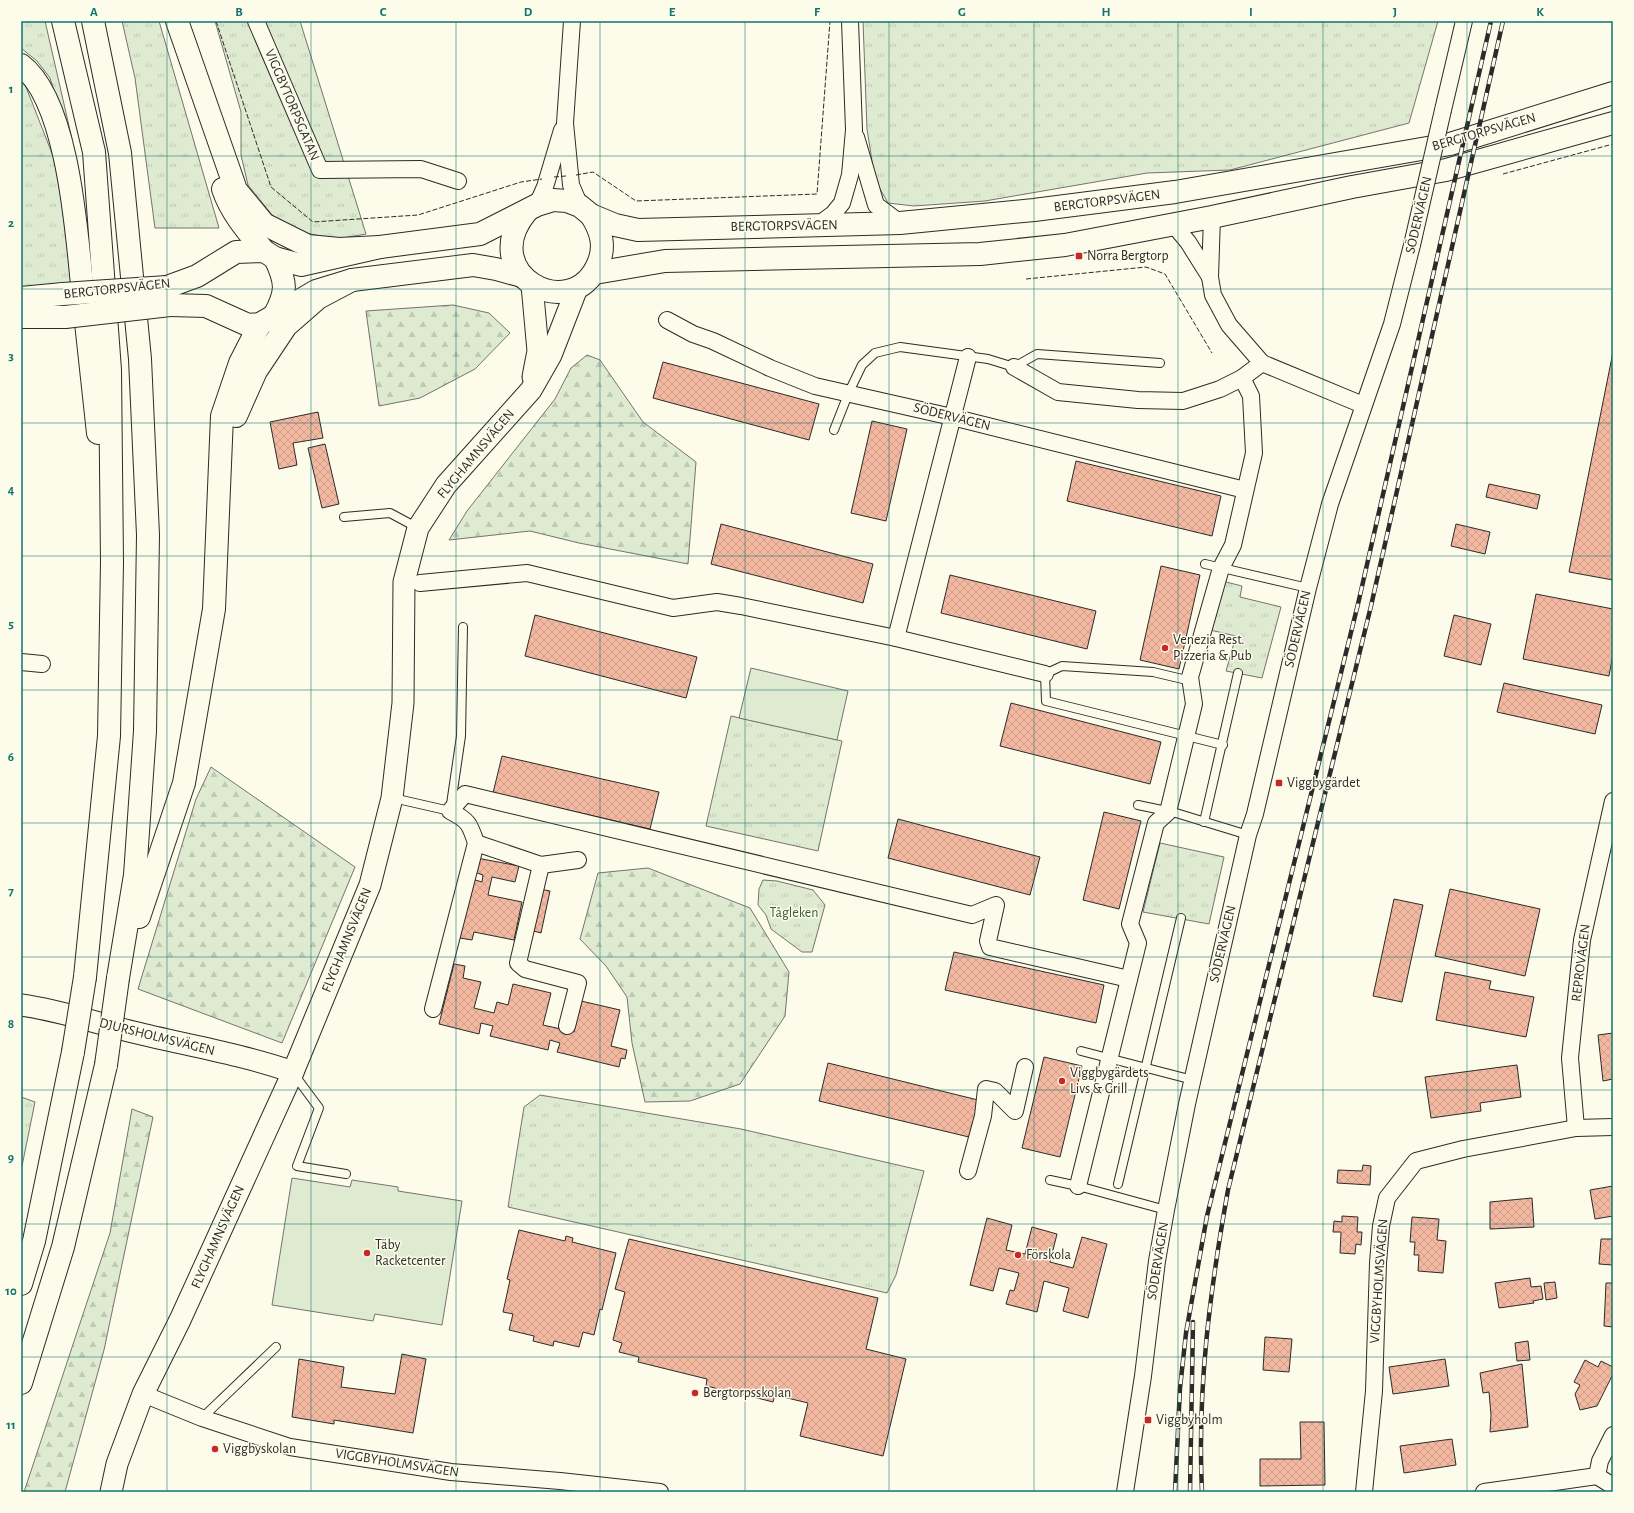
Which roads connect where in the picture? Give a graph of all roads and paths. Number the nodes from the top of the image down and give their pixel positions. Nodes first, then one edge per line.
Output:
1 (63, 21) edge
2 (93, 21) edge
3 (256, 21) edge
4 (572, 21) edge
5 (850, 21) edge
6 (1464, 21) edge
7 (180, 27) edge
8 (21, 65) edge
9 (1613, 93) edge
10 (1613, 122) edge
11 (565, 123) junction
12 (854, 130) junction
13 (458, 181) dead end
14 (532, 208) junction
15 (586, 211) junction
16 (1212, 217) junction
17 (900, 223) junction
18 (1173, 224) junction
19 (818, 225) junction
20 (380, 247) junction
21 (270, 254) junction
22 (595, 272) junction
23 (1210, 277) junction
24 (352, 280) junction
25 (527, 280) junction
26 (577, 288) junction
27 (169, 296) junction
28 (21, 298) edge
29 (21, 317) edge
30 (267, 320) junction
31 (667, 320) dead end
32 (968, 357) junction
33 (1262, 362) junction
34 (1160, 363) dead end
35 (1014, 367) junction
36 (1242, 378) junction
37 (531, 390) junction
38 (849, 392) junction
39 (1363, 405) junction
40 (952, 416) junction
41 (834, 430) dead end
42 (220, 454) junction
43 (1245, 490) junction
44 (344, 517) dead end
45 (418, 528) junction
46 (112, 562) junction
47 (1205, 564) dead end
48 (1221, 568) junction
49 (420, 583) dead end
50 (1308, 588) junction
51 (463, 627) dead end
52 (896, 638) junction
53 (21, 662) edge
54 (42, 664) dead end
55 (1238, 673) dead end
56 (1045, 674) junction
57 (1191, 681) junction
58 (1186, 735) junction
59 (1223, 745) junction
60 (392, 798) junction
61 (1613, 801) edge
62 (1138, 805) dead end
63 (450, 811) junction
64 (1168, 812) junction
65 (1204, 822) junction
66 (1248, 835) junction
67 (476, 843) junction
68 (578, 860) dead end
69 (541, 865) junction
70 (1181, 918) dead end
71 (118, 978) junction
72 (1129, 980) junction
73 (21, 1005) edge
74 (433, 1009) dead end
75 (568, 1026) dead end
76 (1081, 1051) dead end
77 (1109, 1059) junction
78 (1025, 1067) dead end
79 (1145, 1068) junction
80 (293, 1072) junction
81 (1193, 1080) junction
82 (1613, 1127) edge
83 (1576, 1128) junction
84 (968, 1171) dead end
85 (346, 1174) dead end
86 (1050, 1180) dead end
87 (1118, 1184) dead end
88 (1078, 1186) junction
89 (1166, 1210) junction
90 (21, 1284) edge
91 (276, 1346) dead end
92 (21, 1383) edge
93 (143, 1394) junction
94 (202, 1418) junction
95 (1613, 1435) edge
96 (1597, 1476) junction
97 (559, 1486) edge
98 (1613, 1486) edge
99 (112, 1492) edge
100 (660, 1492) edge
101 (1125, 1492) edge
102 (1364, 1492) edge
103 (1484, 1492) edge

1 - 46 main road
2 - 71 main road
3 - 13 street, VIGGBYTORPSGATAN
4 - 11 street
5 - 12 street
6 - 39 street, SÖDERVÄGEN, bridge
7 - 20 main road
7 - 21 main road
8 - 46 main road
9 - 17 main road, BERGTORPSVÄGEN
10 - 16 main road, BERGTORPSVÄGEN
11 - 14 street
11 - 15 street
12 - 17 street
12 - 19 street
14 - 15 main road, BERGTORPSVÄGEN
14 - 20 main road, BERGTORPSVÄGEN
14 - 25 main road
15 - 19 main road, BERGTORPSVÄGEN
15 - 22 main road
16 - 18 main road, BERGTORPSVÄGEN
16 - 23 street
17 - 19 main road, BERGTORPSVÄGEN
18 - 22 main road, BERGTORPSVÄGEN
18 - 23 street
20 - 21 main road, BERGTORPSVÄGEN
21 - 27 main road, BERGTORPSVÄGEN
21 - 30 main road
22 - 26 main road
23 - 33 street
24 - 25 main road
24 - 30 main road
24 - 42 main road
25 - 26 main road
25 - 37 street
26 - 37 street, FLYGHAMNSVÄGEN
27 - 28 main road, BERGTORPSVÄGEN, bridge
27 - 29 main road, BERGTORPSVÄGEN, bridge
27 - 30 main road, BERGTORPSVÄGEN
30 - 42 main road
31 - 38 street, SÖDERVÄGEN
32 - 35 lane
32 - 38 lane
32 - 40 street
33 - 36 street
33 - 39 street
34 - 35 lane
35 - 36 street
36 - 43 street
37 - 45 street, FLYGHAMNSVÄGEN
38 - 40 street, SÖDERVÄGEN
38 - 41 lane
39 - 50 street, SÖDERVÄGEN
40 - 43 street, SÖDERVÄGEN
40 - 52 street
42 - 71 main road
43 - 48 street
44 - 45 lane
45 - 60 street, FLYGHAMNSVÄGEN
46 - 90 main road, bridge
47 - 48 lane
48 - 50 lane
48 - 57 street
49 - 52 street
50 - 66 street, SÖDERVÄGEN
51 - 63 lane
52 - 56 street
53 - 54 street
55 - 59 lane
56 - 57 lane
56 - 58 lane
57 - 58 street
58 - 59 lane
58 - 64 street
59 - 65 lane
60 - 63 lane
60 - 80 street, FLYGHAMNSVÄGEN
61 - 83 street, REPROVÄGEN
62 - 64 lane
63 - 67 street
63 - 72 street
64 - 65 lane
64 - 72 street
65 - 66 lane
66 - 81 street, SÖDERVÄGEN
67 - 69 street
67 - 74 street
68 - 69 street
69 - 75 street
70 - 79 lane
71 - 92 main road, bridge
72 - 77 street
73 - 80 street, DJURSHOLMSVÄGEN
76 - 77 lane
77 - 79 lane
77 - 88 street
78 - 84 street
79 - 81 lane
79 - 87 lane
80 - 85 lane
80 - 93 street, FLYGHAMNSVÄGEN
81 - 89 street, SÖDERVÄGEN
82 - 83 street, VIGGBYHOLMSVÄGEN
83 - 102 street, VIGGBYHOLMSVÄGEN
86 - 88 lane
88 - 89 lane
89 - 101 street, SÖDERVÄGEN
91 - 94 lane
93 - 94 street, VIGGBYHOLMSVÄGEN
93 - 99 street, FLYGHAMNSVÄGEN
94 - 97 street, VIGGBYHOLMSVÄGEN
95 - 96 street
96 - 98 street
96 - 103 street
97 - 100 street, VIGGBYHOLMSVÄGEN

